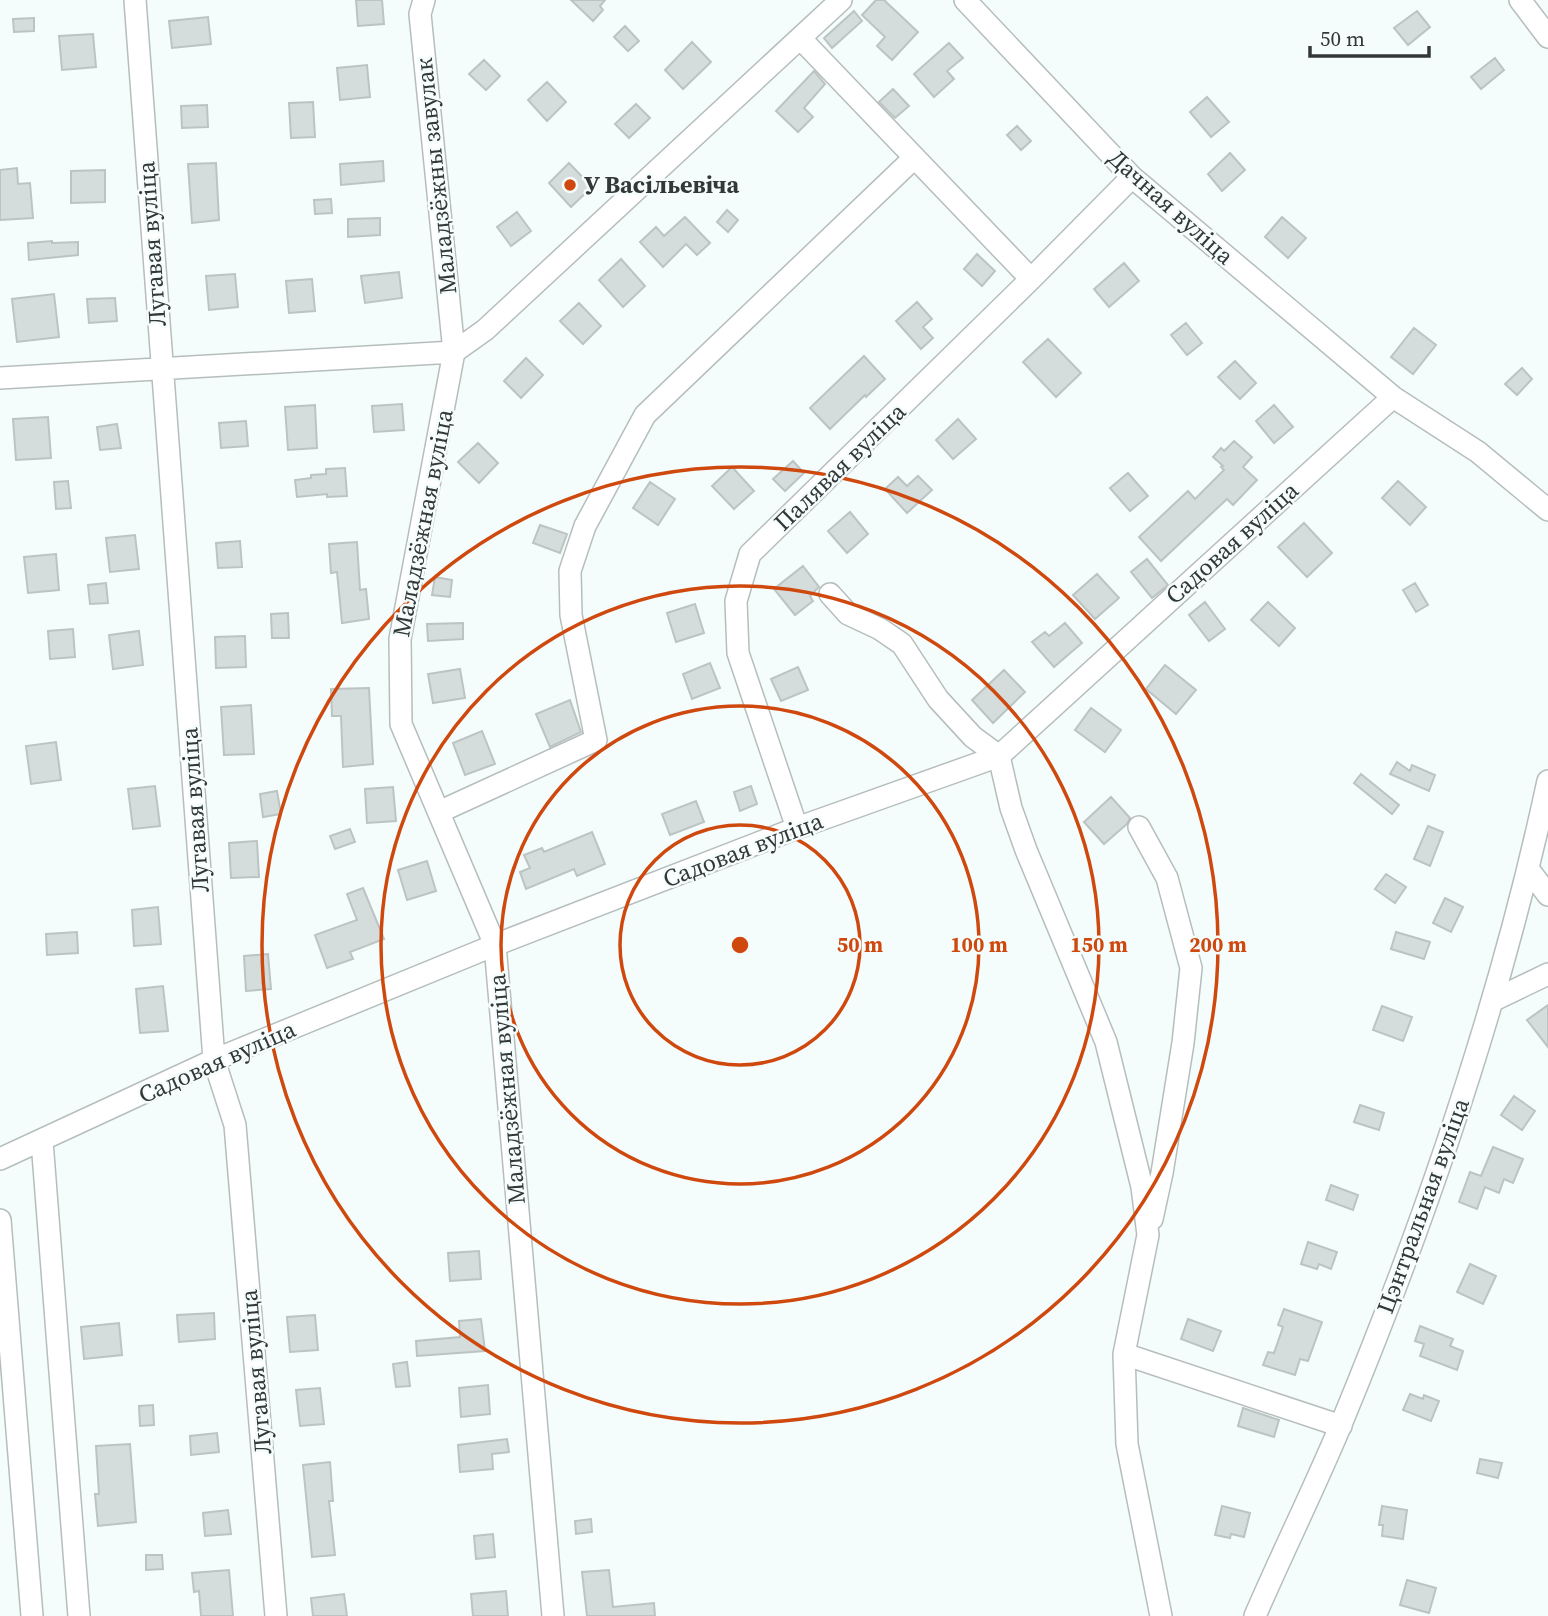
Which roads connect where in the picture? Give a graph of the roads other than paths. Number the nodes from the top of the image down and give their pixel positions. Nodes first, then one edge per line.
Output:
1 (135, 0) edge
2 (424, 0) edge
3 (841, 0) edge
4 (965, 0) edge
5 (1520, 0) edge
6 (984, 8) edge
7 (1548, 37) edge
8 (800, 38) junction
9 (914, 158) junction
10 (1132, 177) junction
11 (1031, 279) junction
12 (454, 352) junction
13 (161, 369) junction
14 (0, 378) edge
15 (1393, 397) junction
16 (1548, 510) edge
17 (830, 594) dead end
18 (999, 756) junction
19 (1548, 781) edge
20 (439, 812) junction
21 (1139, 827) dead end
22 (797, 828) junction
23 (1529, 870) junction
24 (1548, 895) edge
25 (495, 945) junction
26 (1548, 974) edge
27 (1494, 1000) junction
28 (214, 1060) junction
29 (42, 1141) junction
30 (0, 1159) edge
31 (0, 1220) edge
32 (1148, 1235) junction
33 (1124, 1354) junction
34 (1341, 1426) junction
35 (32, 1616) edge
36 (79, 1616) edge
37 (276, 1616) edge
38 (553, 1616) edge
39 (1161, 1616) edge
40 (1255, 1616) edge

1 - 13 street, Лугавая вуліца
2 - 12 street, Маладзёжны завулак
3 - 8 street
4 - 6 street, Дачная вуліца
5 - 7 street
6 - 10 street, Дачная вуліца
8 - 9 street
8 - 12 street
9 - 11 street
9 - 20 street
10 - 11 street, Палявая вуліца
10 - 15 street, Дачная вуліца
11 - 22 street, Палявая вуліца
12 - 13 street
12 - 20 street, Маладзёжная вуліца
13 - 14 street
13 - 28 street, Лугавая вуліца
15 - 16 street, Дачная вуліца
15 - 18 street, Садовая вуліца
17 - 18 street
18 - 22 street, Садовая вуліца
18 - 32 street
19 - 23 street, Цэнтральная вуліца
20 - 25 street, Маладзёжная вуліца
21 - 32 street
22 - 25 street, Садовая вуліца
23 - 24 street
23 - 27 street, Цэнтральная вуліца
25 - 28 street, Садовая вуліца
25 - 38 street, Маладзёжная вуліца
26 - 27 street
27 - 34 street, Цэнтральная вуліца
28 - 29 street, Садовая вуліца
28 - 37 street, Лугавая вуліца
29 - 30 street, Садовая вуліца
29 - 36 street
31 - 35 street
32 - 33 street
33 - 34 street
33 - 39 street
34 - 40 street, Цэнтральная вуліца

